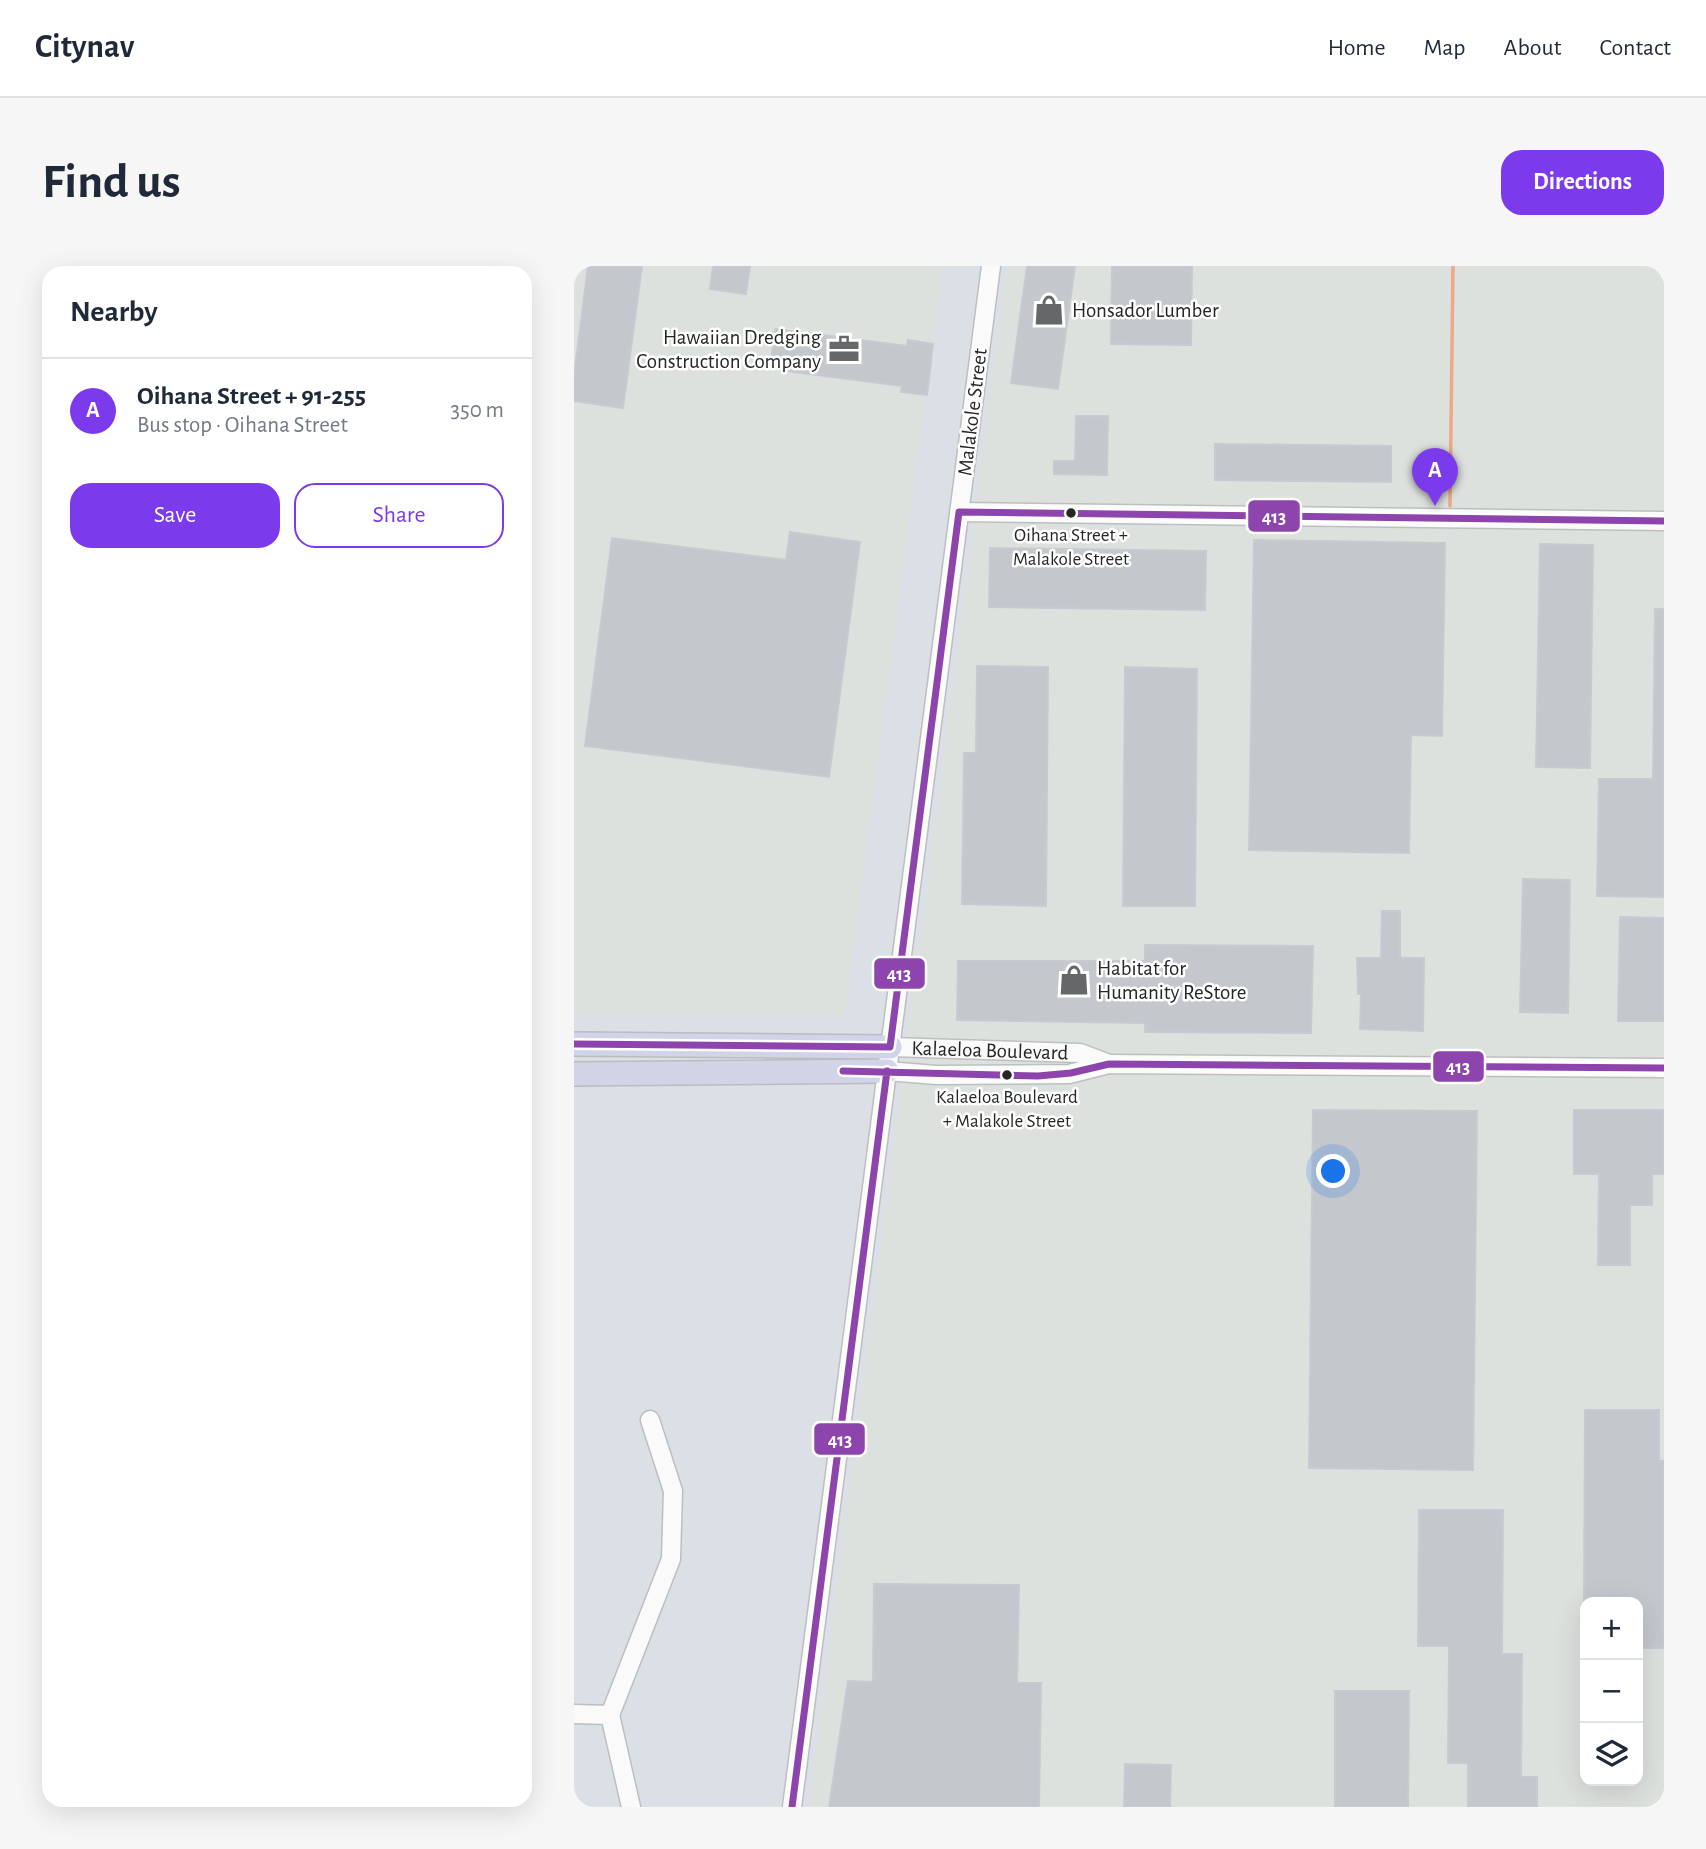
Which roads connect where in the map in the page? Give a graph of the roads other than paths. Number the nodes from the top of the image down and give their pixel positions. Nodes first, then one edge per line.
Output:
1 (991, 266) edge
2 (959, 512) junction
3 (1664, 521) edge
4 (574, 1044) edge
5 (890, 1047) junction
6 (1109, 1064) junction
7 (1664, 1068) edge
8 (887, 1071) junction
9 (574, 1074) edge
10 (650, 1420) dead end
11 (574, 1714) edge
12 (610, 1715) junction
13 (631, 1807) edge
14 (792, 1807) edge

1 - 2 street, Malakole Street
2 - 3 street
2 - 5 street, Malakole Street
4 - 5 main road, Kalaeloa Boulevard
5 - 6 street, Kalaeloa Boulevard
5 - 8 street, Malakole Street
6 - 7 street, Kalaeloa Boulevard
6 - 8 street, Kalaeloa Boulevard
8 - 9 main road, Kalaeloa Boulevard
8 - 14 street, Malakole Street
10 - 12 street
11 - 12 street
12 - 13 street

